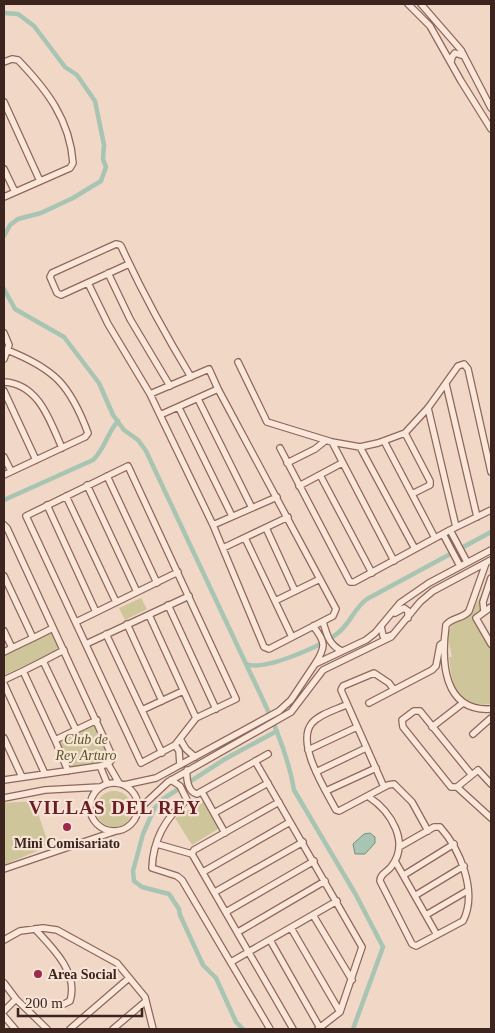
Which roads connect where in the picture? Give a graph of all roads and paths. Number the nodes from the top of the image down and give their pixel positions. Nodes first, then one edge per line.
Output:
1 (408, 4) edge
2 (421, 4) edge
3 (465, 58) junction
4 (4, 62) edge
5 (452, 66) junction
6 (474, 74) junction
7 (461, 81) junction
8 (4, 102) edge
9 (490, 105) edge
10 (491, 129) edge
11 (4, 169) edge
12 (40, 181) junction
13 (14, 192) junction
14 (4, 197) edge
15 (129, 264) junction
16 (108, 274) junction
17 (88, 283) junction
18 (4, 333) edge
19 (7, 350) junction
20 (4, 359) edge
21 (238, 362) dead end
22 (191, 377) junction
23 (4, 382) edge
24 (446, 384) junction
25 (170, 386) junction
26 (218, 389) junction
27 (4, 391) edge
28 (150, 394) junction
29 (198, 399) junction
30 (179, 408) junction
31 (428, 408) junction
32 (160, 415) junction
33 (405, 433) junction
34 (324, 440) junction
35 (384, 441) junction
36 (332, 442) junction
37 (360, 447) junction
38 (62, 448) junction
39 (280, 448) dead end
40 (4, 457) edge
41 (36, 460) junction
42 (287, 463) junction
43 (342, 463) junction
44 (11, 471) junction
45 (491, 472) edge
46 (4, 474) edge
47 (320, 475) junction
48 (107, 476) junction
49 (87, 485) junction
50 (299, 486) junction
51 (412, 494) junction
52 (66, 496) junction
53 (277, 497) junction
54 (47, 505) junction
55 (252, 508) junction
56 (491, 510) edge
57 (232, 516) junction
58 (288, 517) junction
59 (477, 517) junction
60 (4, 525) edge
61 (213, 525) junction
62 (266, 528) junction
63 (453, 528) junction
64 (443, 534) junction
65 (245, 538) junction
66 (435, 538) junction
67 (456, 542) junction
68 (449, 546) junction
69 (223, 548) junction
70 (415, 549) junction
71 (491, 550) edge
72 (394, 561) junction
73 (467, 562) junction
74 (488, 562) edge
75 (460, 566) junction
76 (178, 572) junction
77 (372, 573) junction
78 (482, 574) junction
79 (4, 576) edge
80 (491, 578) edge
81 (320, 579) junction
82 (157, 583) junction
83 (478, 588) junction
84 (487, 590) junction
85 (295, 591) junction
86 (137, 592) junction
87 (189, 596) junction
88 (275, 601) junction
89 (116, 602) junction
90 (168, 606) junction
91 (491, 607) edge
92 (96, 612) junction
93 (484, 612) junction
94 (148, 614) junction
95 (408, 618) junction
96 (386, 620) junction
97 (76, 622) junction
98 (323, 622) junction
99 (127, 624) junction
100 (312, 626) junction
101 (382, 626) junction
102 (400, 627) junction
103 (53, 628) junction
104 (4, 631) edge
105 (106, 634) junction
106 (292, 637) junction
107 (33, 638) junction
108 (444, 642) junction
109 (491, 643) edge
110 (86, 644) junction
111 (12, 648) junction
112 (64, 650) junction
113 (342, 651) junction
114 (4, 652) edge
115 (43, 661) junction
116 (315, 664) junction
117 (23, 671) junction
118 (4, 682) edge
119 (394, 690) junction
120 (183, 691) junction
121 (162, 701) junction
122 (369, 703) dead end
123 (463, 703) junction
124 (346, 705) junction
125 (216, 709) junction
126 (491, 709) edge
127 (142, 710) junction
128 (196, 718) junction
129 (491, 718) edge
130 (97, 720) junction
131 (357, 727) junction
132 (432, 727) junction
133 (76, 730) junction
134 (473, 734) dead end
135 (4, 738) edge
136 (180, 739) junction
137 (56, 740) junction
138 (175, 745) junction
139 (366, 748) junction
140 (308, 750) junction
141 (162, 753) junction
142 (268, 754) dead end
143 (195, 757) junction
144 (255, 761) junction
145 (108, 764) junction
146 (100, 766) junction
147 (180, 766) junction
148 (376, 768) junction
149 (187, 770) junction
150 (68, 771) junction
151 (316, 772) junction
152 (45, 774) junction
153 (471, 774) junction
154 (22, 777) junction
155 (4, 780) edge
156 (171, 780) junction
157 (107, 783) junction
158 (268, 783) junction
159 (122, 784) junction
160 (491, 784) edge
161 (100, 787) junction
162 (384, 787) junction
163 (457, 787) junction
164 (326, 791) junction
165 (202, 792) junction
166 (369, 796) junction
167 (4, 798) edge
168 (279, 802) junction
169 (138, 811) junction
170 (214, 813) junction
171 (491, 818) edge
172 (290, 822) junction
173 (119, 830) junction
174 (428, 831) junction
175 (225, 833) junction
176 (303, 842) junction
177 (157, 844) junction
178 (454, 844) junction
179 (399, 847) junction
180 (192, 854) junction
181 (314, 861) junction
182 (395, 861) junction
183 (464, 866) junction
184 (4, 869) edge
185 (203, 872) junction
186 (404, 875) junction
187 (325, 881) junction
188 (467, 891) junction
189 (215, 892) junction
190 (416, 895) junction
191 (337, 901) junction
192 (226, 912) junction
193 (313, 915) junction
194 (426, 915) junction
195 (291, 928) junction
196 (35, 929) junction
197 (238, 932) junction
198 (437, 935) junction
199 (4, 940) edge
200 (270, 940) junction
201 (249, 952) junction
202 (231, 962) junction
203 (129, 978) junction
204 (352, 980) junction
205 (4, 984) edge
206 (4, 992) edge
207 (14, 997) junction
208 (146, 1001) junction
209 (64, 1004) dead end
210 (4, 1011) edge
211 (340, 1012) junction
212 (4, 1016) edge
213 (15, 1029) edge
214 (47, 1029) edge
215 (70, 1029) edge
216 (113, 1029) edge
217 (153, 1029) edge
218 (270, 1029) edge
219 (293, 1029) edge
220 (319, 1029) edge

1 - 5 street
2 - 3 street
3 - 5 street
3 - 6 street
4 - 12 street
5 - 7 street
6 - 7 street
6 - 9 street
7 - 10 street
8 - 12 street
11 - 13 street
12 - 13 street
13 - 14 street
15 - 16 street
15 - 17 street
15 - 22 street
16 - 17 street
16 - 25 street
17 - 28 street
18 - 19 street
19 - 20 street
19 - 38 street
21 - 34 street
22 - 25 street
22 - 26 street
23 - 38 street
24 - 31 street
24 - 45 street
24 - 59 street
25 - 28 street
26 - 29 street
26 - 53 street
27 - 41 street
28 - 32 street
29 - 30 street
29 - 55 street
30 - 32 street
30 - 57 street
31 - 33 street
31 - 63 street
32 - 61 street
33 - 35 street
33 - 51 street
34 - 36 street
34 - 42 street
35 - 37 street
35 - 51 street
36 - 37 street
36 - 43 street
37 - 70 street
38 - 41 street
39 - 42 street
40 - 44 street
41 - 44 street
42 - 50 street
43 - 47 street
43 - 72 street
44 - 46 street
47 - 50 street
47 - 77 street
48 - 49 street
48 - 76 street
48 - 82 street
49 - 52 street
49 - 86 street
50 - 77 street
51 - 66 street
52 - 54 street
52 - 89 street
53 - 55 street
53 - 58 street
54 - 92 street
54 - 97 street
55 - 57 street
56 - 59 street
57 - 61 street
58 - 62 street
58 - 81 street
59 - 63 street
60 - 103 street
61 - 69 street
62 - 65 street
62 - 85 street
63 - 64 street
63 - 67 street
64 - 66 street
64 - 68 street
65 - 69 street
65 - 88 street
66 - 70 street
67 - 68 street
67 - 73 street
68 - 75 street
69 - 106 street
70 - 72 street
71 - 73 street
72 - 77 street
73 - 75 street
74 - 78 street
74 - 95 street
75 - 96 street
76 - 82 street
76 - 87 street
78 - 80 street
78 - 83 street
79 - 107 street
80 - 84 street
81 - 85 street
81 - 98 street
82 - 86 street
83 - 84 street
83 - 108 street
84 - 93 street
85 - 88 street
86 - 89 street
87 - 90 street
87 - 125 street
88 - 106 street
89 - 92 street
90 - 94 street
90 - 125 street
91 - 93 street
92 - 97 street
93 - 109 street
94 - 99 street
94 - 120 street
95 - 96 street
95 - 102 street
96 - 101 street
97 - 110 street
98 - 100 street
98 - 113 street
99 - 105 street
99 - 121 street
100 - 106 street
100 - 116 street
101 - 102 street
101 - 113 street
102 - 149 street
103 - 107 street
103 - 112 street
104 - 111 street
105 - 110 street
105 - 127 street
107 - 111 street
108 - 119 street
108 - 123 street
110 - 141 street
111 - 114 street
112 - 115 street
112 - 130 street
113 - 116 street
115 - 117 street
115 - 133 street
116 - 143 street
117 - 118 street
117 - 137 street
118 - 152 street
119 - 122 street
119 - 124 street
120 - 121 street
120 - 128 street
121 - 127 street
123 - 126 street
123 - 132 street
124 - 131 street
124 - 140 street
125 - 128 street
127 - 141 street
128 - 136 street
129 - 134 street
130 - 133 street
130 - 145 street
131 - 139 street
131 - 140 street
132 - 153 street
132 - 163 street
133 - 137 street
135 - 154 street
136 - 138 street
136 - 143 street
137 - 150 street
138 - 141 street
138 - 147 street
139 - 148 street
139 - 151 street
140 - 151 street
142 - 144 street
143 - 147 street
144 - 158 street
144 - 165 street
145 - 146 street
145 - 159 street
146 - 150 street
146 - 157 street
147 - 159 street
148 - 162 street
148 - 164 street
149 - 156 street
149 - 165 street
150 - 152 street
151 - 164 street
152 - 154 street
153 - 160 street
153 - 163 street
154 - 155 street
156 - 169 street
156 - 177 street
157 - 159 street
157 - 161 street
158 - 168 street
158 - 170 street
159 - 169 street
161 - 167 street
161 - 173 street
162 - 166 street
162 - 174 street
163 - 171 street
164 - 166 street
165 - 170 street
166 - 179 street
168 - 172 street
168 - 175 street
169 - 173 street
170 - 175 street
172 - 176 street
172 - 185 street
173 - 184 street
174 - 178 street
174 - 179 street
175 - 180 street
176 - 181 street
176 - 189 street
177 - 180 street
177 - 202 street
178 - 183 street
178 - 186 street
179 - 182 street
180 - 185 street
181 - 187 street
181 - 192 street
182 - 186 street
182 - 198 street
183 - 188 street
183 - 190 street
185 - 189 street
186 - 190 street
187 - 191 street
187 - 197 street
188 - 194 street
188 - 198 street
189 - 192 street
190 - 194 street
191 - 193 street
191 - 204 street
192 - 197 street
193 - 195 street
193 - 204 street
194 - 198 street
195 - 200 street
195 - 211 street
196 - 199 street
196 - 203 street
196 - 209 street
197 - 201 street
200 - 201 street
200 - 220 street
201 - 202 street
201 - 219 street
202 - 218 street
203 - 208 street
203 - 215 street
204 - 211 street
205 - 207 street
206 - 207 street
207 - 210 street
207 - 214 street
208 - 216 street
208 - 217 street
211 - 220 street
212 - 213 street

